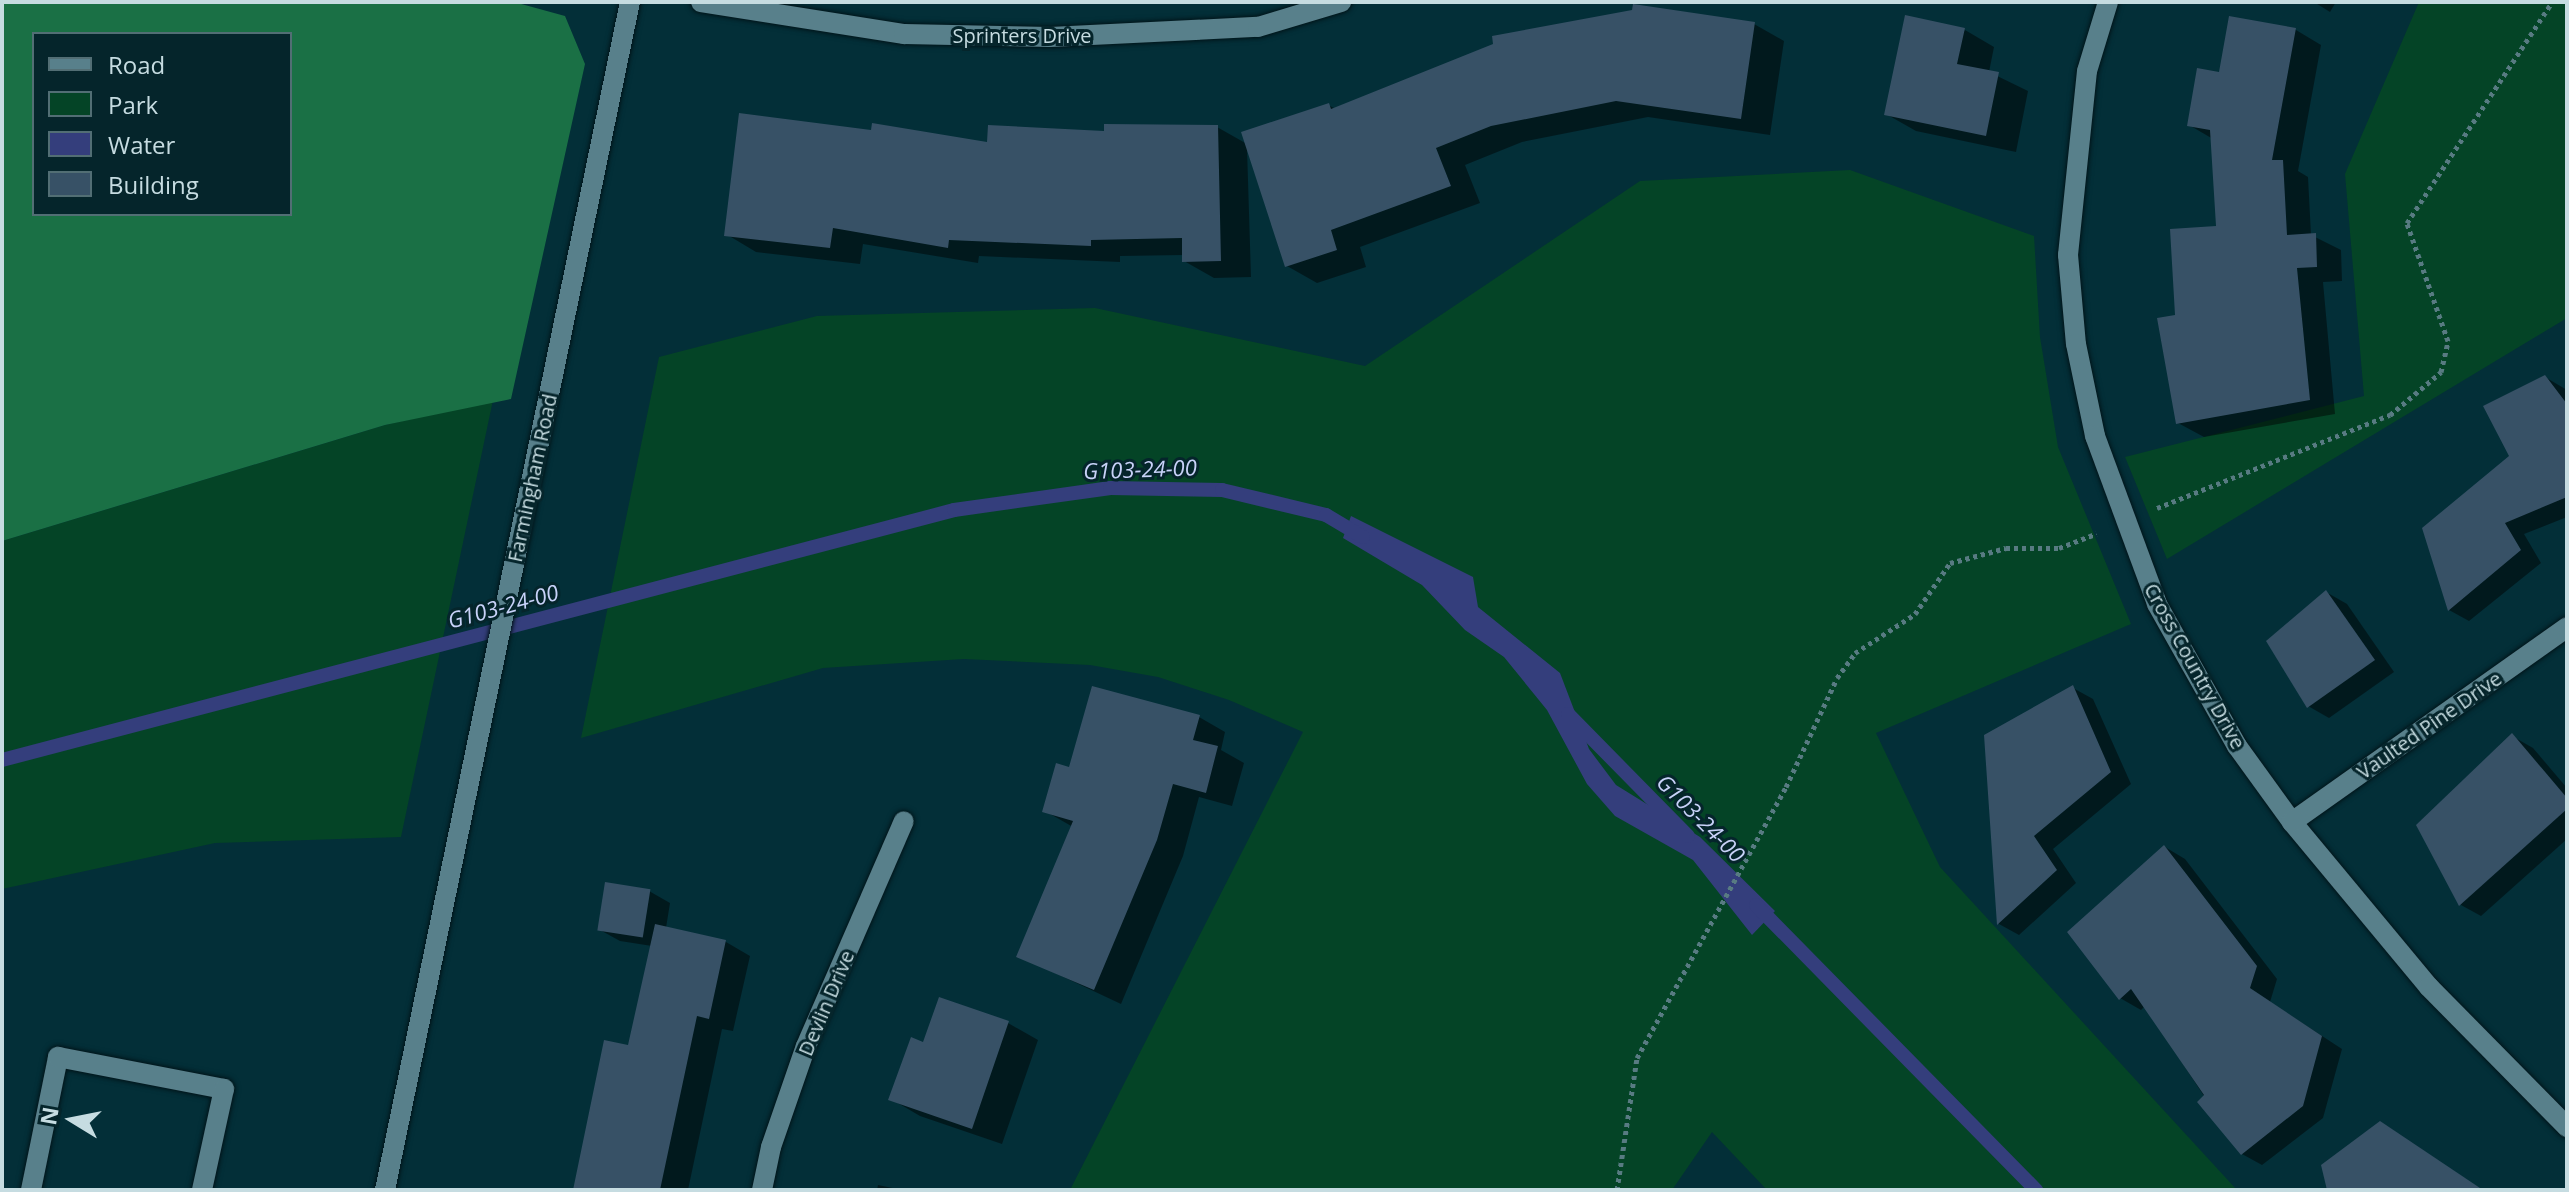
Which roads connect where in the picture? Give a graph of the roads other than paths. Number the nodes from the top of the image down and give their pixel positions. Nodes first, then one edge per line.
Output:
1 (630, 2) edge
2 (701, 2) edge
3 (1341, 2) edge
4 (2108, 2) edge
5 (2567, 627) edge
6 (904, 821) dead end
7 (2292, 822) junction
8 (2567, 1127) edge
9 (31, 1190) edge
10 (202, 1190) edge
11 (385, 1190) edge
12 (762, 1190) edge

1 - 11 street, Farmingham Road
2 - 3 street, Sprinters Drive
4 - 7 street, Cross Country Drive
5 - 7 street, Vaulted Pine Drive
6 - 12 street, Devlin Drive
7 - 8 street, Cross Country Drive
9 - 10 street

